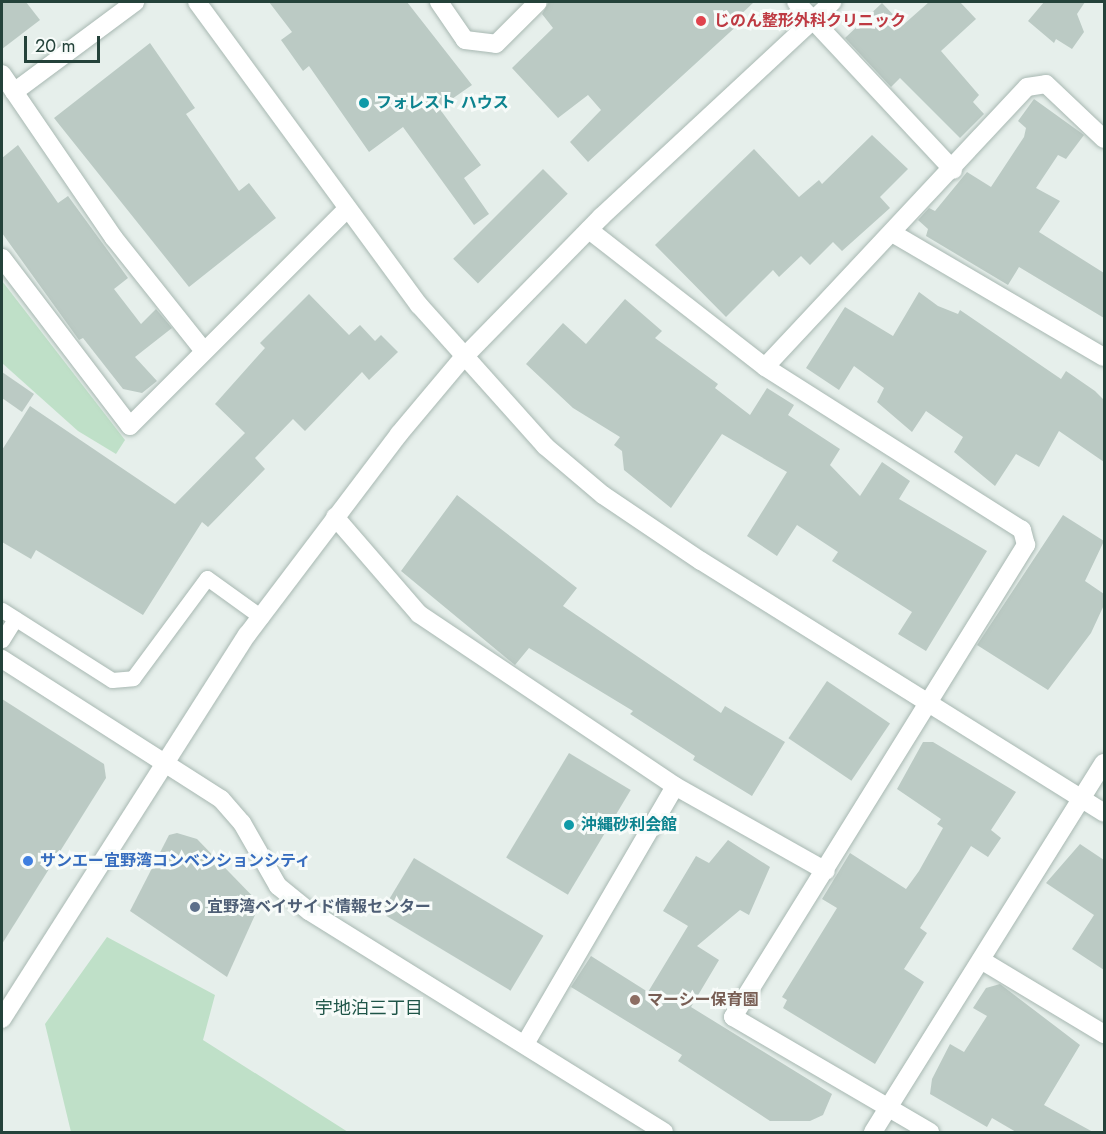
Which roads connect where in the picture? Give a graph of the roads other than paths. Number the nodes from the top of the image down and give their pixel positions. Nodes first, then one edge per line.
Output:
1 (135, 2) edge
2 (197, 2) edge
3 (439, 2) edge
4 (538, 2) edge
5 (796, 2) edge
6 (832, 2) edge
7 (813, 20) junction
8 (2, 74) edge
9 (14, 92) junction
10 (1104, 139) edge
11 (953, 170) junction
12 (347, 209) junction
13 (589, 230) junction
14 (894, 234) junction
15 (2, 258) edge
16 (204, 351) junction
17 (1104, 357) edge
18 (462, 359) junction
19 (765, 367) junction
20 (335, 517) junction
21 (2, 610) edge
22 (261, 617) junction
23 (15, 619) junction
24 (2, 640) edge
25 (2, 659) edge
26 (930, 699) junction
27 (161, 763) junction
28 (1104, 763) edge
29 (675, 786) junction
30 (1082, 799) junction
31 (1104, 813) edge
32 (826, 871) junction
33 (981, 960) junction
34 (2, 1019) edge
35 (1104, 1034) edge
36 (525, 1044) junction
37 (886, 1108) junction
38 (664, 1132) edge
39 (873, 1132) edge
40 (930, 1132) edge

1 - 9 street
2 - 12 street
3 - 4 street
5 - 7 street
6 - 7 street
7 - 11 street
7 - 13 street
8 - 9 street
9 - 16 street
10 - 11 street
11 - 14 street
12 - 16 street
12 - 18 street
13 - 18 street
13 - 19 street
14 - 17 street
14 - 19 street
15 - 16 street
18 - 20 street
18 - 26 street
19 - 26 street
20 - 22 street
20 - 29 street
21 - 23 lane
22 - 23 lane
22 - 27 street
23 - 24 lane
25 - 27 street
26 - 30 street
26 - 32 street
27 - 34 street
27 - 36 street
28 - 30 street
29 - 32 street
29 - 36 street
30 - 31 street
30 - 33 street
32 - 37 street
33 - 35 street
33 - 37 street
36 - 38 street
37 - 39 street
37 - 40 street

